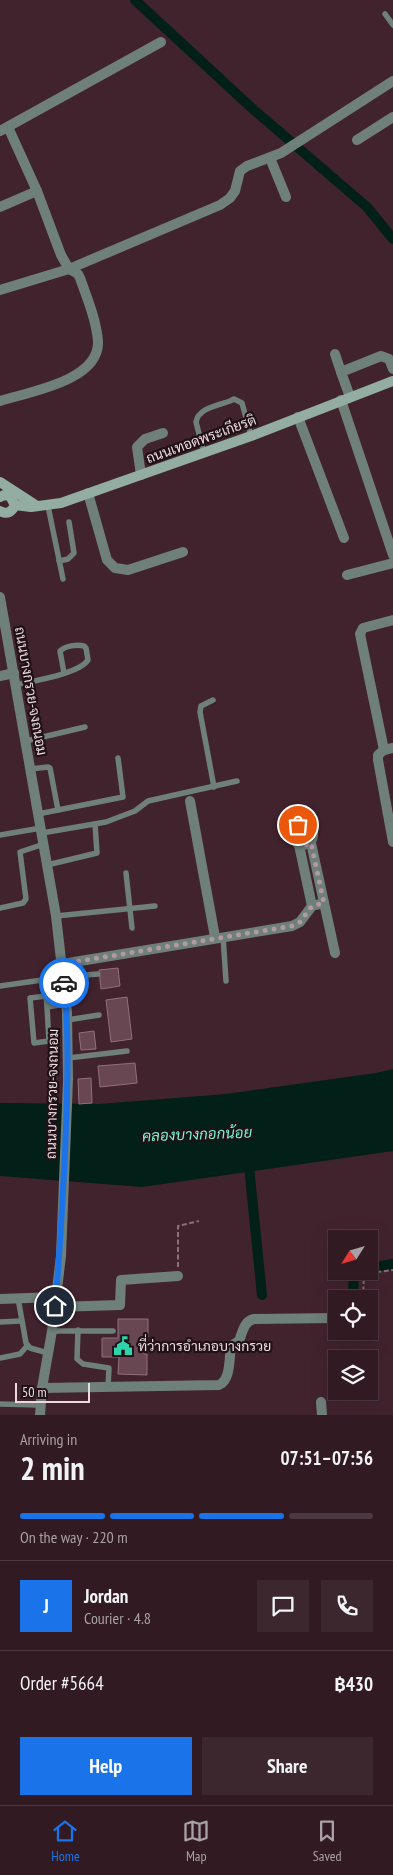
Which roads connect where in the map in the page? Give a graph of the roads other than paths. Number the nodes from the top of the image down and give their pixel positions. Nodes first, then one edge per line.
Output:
1 (385, 14) dead end
2 (393, 25) edge
3 (161, 42) dead end
4 (393, 81) edge
5 (393, 117) edge
6 (4, 129) edge
7 (357, 140) dead end
8 (270, 158) junction
9 (37, 191) junction
10 (286, 197) dead end
11 (0, 207) edge
12 (69, 269) junction
13 (0, 290) edge
14 (335, 354) dead end
15 (393, 369) edge
16 (341, 372) junction
17 (393, 381) edge
18 (346, 399) junction
19 (0, 401) edge
20 (298, 417) junction
21 (163, 433) dead end
22 (251, 436) junction
23 (204, 453) junction
24 (141, 475) junction
25 (0, 482) edge
26 (88, 493) junction
27 (1, 495) edge
28 (15, 505) junction
29 (37, 506) junction
30 (48, 506) junction
31 (0, 511) edge
32 (69, 522) dead end
33 (344, 538) dead end
34 (184, 552) dead end
35 (393, 555) edge
36 (59, 561) junction
37 (393, 563) edge
38 (346, 575) dead end
39 (63, 579) dead end
40 (0, 597) edge
41 (393, 620) edge
42 (14, 673) junction
43 (64, 673) junction
44 (0, 676) edge
45 (16, 685) junction
46 (213, 700) dead end
47 (85, 726) dead end
48 (26, 741) junction
49 (388, 749) edge
50 (118, 758) dead end
51 (30, 769) junction
52 (238, 781) dead end
53 (214, 786) junction
54 (190, 802) dead end
55 (58, 810) junction
56 (38, 814) junction
57 (96, 824) junction
58 (41, 831) junction
59 (0, 835) edge
60 (393, 842) edge
61 (311, 843) junction
62 (44, 844) junction
63 (299, 845) junction
64 (47, 865) junction
65 (126, 874) dead end
66 (324, 903) junction
67 (155, 906) dead end
68 (312, 906) junction
69 (0, 908) edge
70 (130, 909) junction
71 (56, 916) junction
72 (132, 928) dead end
73 (219, 937) junction
74 (335, 953) dead end
75 (62, 964) junction
76 (98, 974) dead end
77 (63, 976) junction
78 (226, 981) dead end
79 (0, 986) edge
80 (66, 1004) junction
81 (47, 1007) junction
82 (100, 1015) dead end
83 (67, 1020) junction
84 (128, 1051) dead end
85 (68, 1058) junction
86 (178, 1276) road end
87 (18, 1298) junction
88 (0, 1299) edge
89 (56, 1302) junction
90 (328, 1318) edge
91 (21, 1321) junction
92 (0, 1322) edge
93 (78, 1330) junction
94 (52, 1331) junction
95 (113, 1331) dead end
96 (27, 1346) junction
97 (48, 1352) junction
98 (0, 1358) edge
99 (108, 1387) junction
100 (42, 1388) junction
101 (321, 1402) dead end
102 (0, 1404) edge
103 (40, 1410) edge
104 (322, 1415) edge

1 - 2 lane
3 - 6 street
4 - 8 street
5 - 7 street
6 - 9 street
8 - 10 street
8 - 12 street
9 - 11 street
9 - 12 street
12 - 13 street
12 - 19 street
14 - 16 street
15 - 16 street
16 - 18 street
17 - 18 main road, ถนนเทอดพระเกียรติ
18 - 20 main road, ถนนเทอดพระเกียรติ
18 - 35 street
20 - 22 main road, ถนนเทอดพระเกียรติ
20 - 33 street
21 - 24 street
22 - 23 main road, ถนนเทอดพระเกียรติ
22 - 23 lane
23 - 24 main road, ถนนเทอดพระเกียรติ
24 - 26 main road, ถนนเทอดพระเกียรติ
25 - 29 main road
26 - 30 main road, ถนนเทอดพระเกียรติ
26 - 34 street
27 - 28 main road
28 - 29 main road, ถนนเทอดพระเกียรติ
28 - 31 main road
29 - 30 main road, ถนนเทอดพระเกียรติ
30 - 36 lane
32 - 36 lane
36 - 39 lane
37 - 38 street
40 - 42 street, ถนนบางกรวย-จงถนอม
41 - 49 street
42 - 44 street
42 - 45 street, ถนนบางกรวย-จงถนอม
43 - 43 lane
43 - 45 lane
45 - 48 street, ถนนบางกรวย-จงถนอม
46 - 53 lane
47 - 48 lane
48 - 51 street, ถนนบางกรวย-จงถนอม
49 - 60 street
50 - 55 lane
51 - 55 lane
51 - 56 street, ถนนบางกรวย-จงถนอม
52 - 53 lane
53 - 57 lane
54 - 73 street
55 - 56 lane
56 - 58 street, ถนนบางกรวย-จงถนอม
57 - 58 lane
57 - 64 lane
58 - 59 lane
58 - 62 street, ถนนบางกรวย-จงถนอม
61 - 63 street
61 - 63 street
61 - 66 street
62 - 64 street, ถนนบางกรวย-จงถนอม
62 - 69 lane
63 - 68 street
64 - 71 street, ถนนบางกรวย-จงถนอม
65 - 70 lane
66 - 68 street
66 - 74 street
67 - 70 lane
68 - 73 street
70 - 71 lane
70 - 72 lane
71 - 75 street, ถนนบางกรวย-จงถนอม
73 - 75 street
73 - 78 lane
75 - 77 street, ถนนบางกรวย-จงถนอม
76 - 77 lane
77 - 79 lane
77 - 80 street, ถนนบางกรวย-จงถนอม
80 - 81 lane
80 - 83 street, ถนนบางกรวย-จงถนอม
81 - 81 lane
82 - 83 lane
83 - 85 street, ถนนบางกรวย-จงถนอม
84 - 85 lane
85 - 89 street, ถนนบางกรวย-จงถนอม
86 - 89 street
87 - 88 street
87 - 89 street
87 - 91 lane
89 - 94 street, ถนนบางกรวย-จงถนอม
90 - 99 street
91 - 92 lane
91 - 96 lane
93 - 94 lane
93 - 95 lane
93 - 99 lane
94 - 97 street, ถนนบางกรวย-จงถนอม
96 - 97 lane
96 - 98 lane
97 - 100 street, ถนนบางกรวย-จงถนอม
99 - 100 street
100 - 103 street, ถนนบางกรวย-จงถนอม
101 - 104 street
102 - 103 lane

